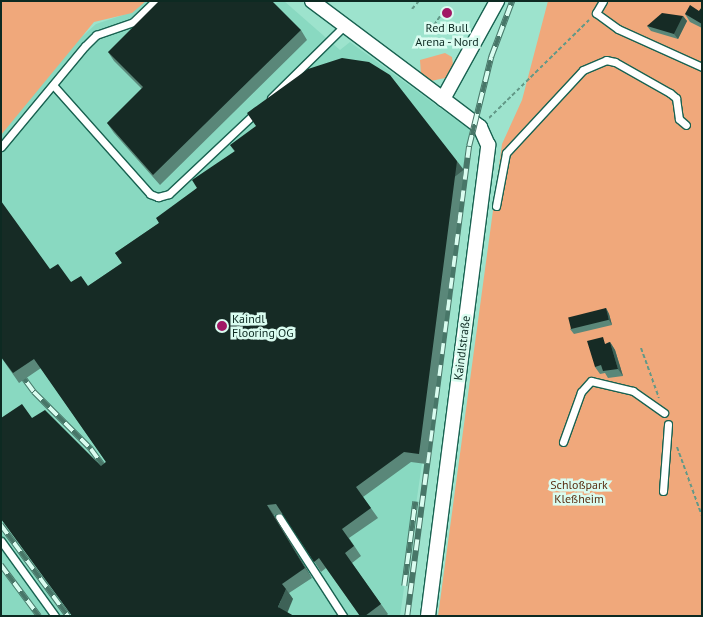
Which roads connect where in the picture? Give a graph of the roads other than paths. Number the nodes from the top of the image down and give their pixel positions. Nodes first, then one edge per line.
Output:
1 (155, 1) edge
2 (312, 1) edge
3 (497, 1) edge
4 (603, 1) edge
5 (344, 26) junction
6 (701, 64) edge
7 (53, 86) junction
8 (442, 99) junction
9 (686, 125) dead end
10 (1, 147) edge
11 (496, 206) dead end
12 (664, 413) dead end
13 (668, 424) dead end
14 (563, 442) dead end
15 (663, 491) dead end
16 (279, 517) edge
17 (1, 541) edge
18 (55, 616) edge
19 (343, 616) edge
20 (428, 616) edge

1 - 7 lane
2 - 5 street
3 - 8 street
4 - 6 lane
5 - 7 lane
5 - 8 street
7 - 10 lane
8 - 20 street, Kaindlstraße
9 - 11 lane
12 - 14 lane
13 - 15 lane
16 - 19 lane
17 - 18 lane

